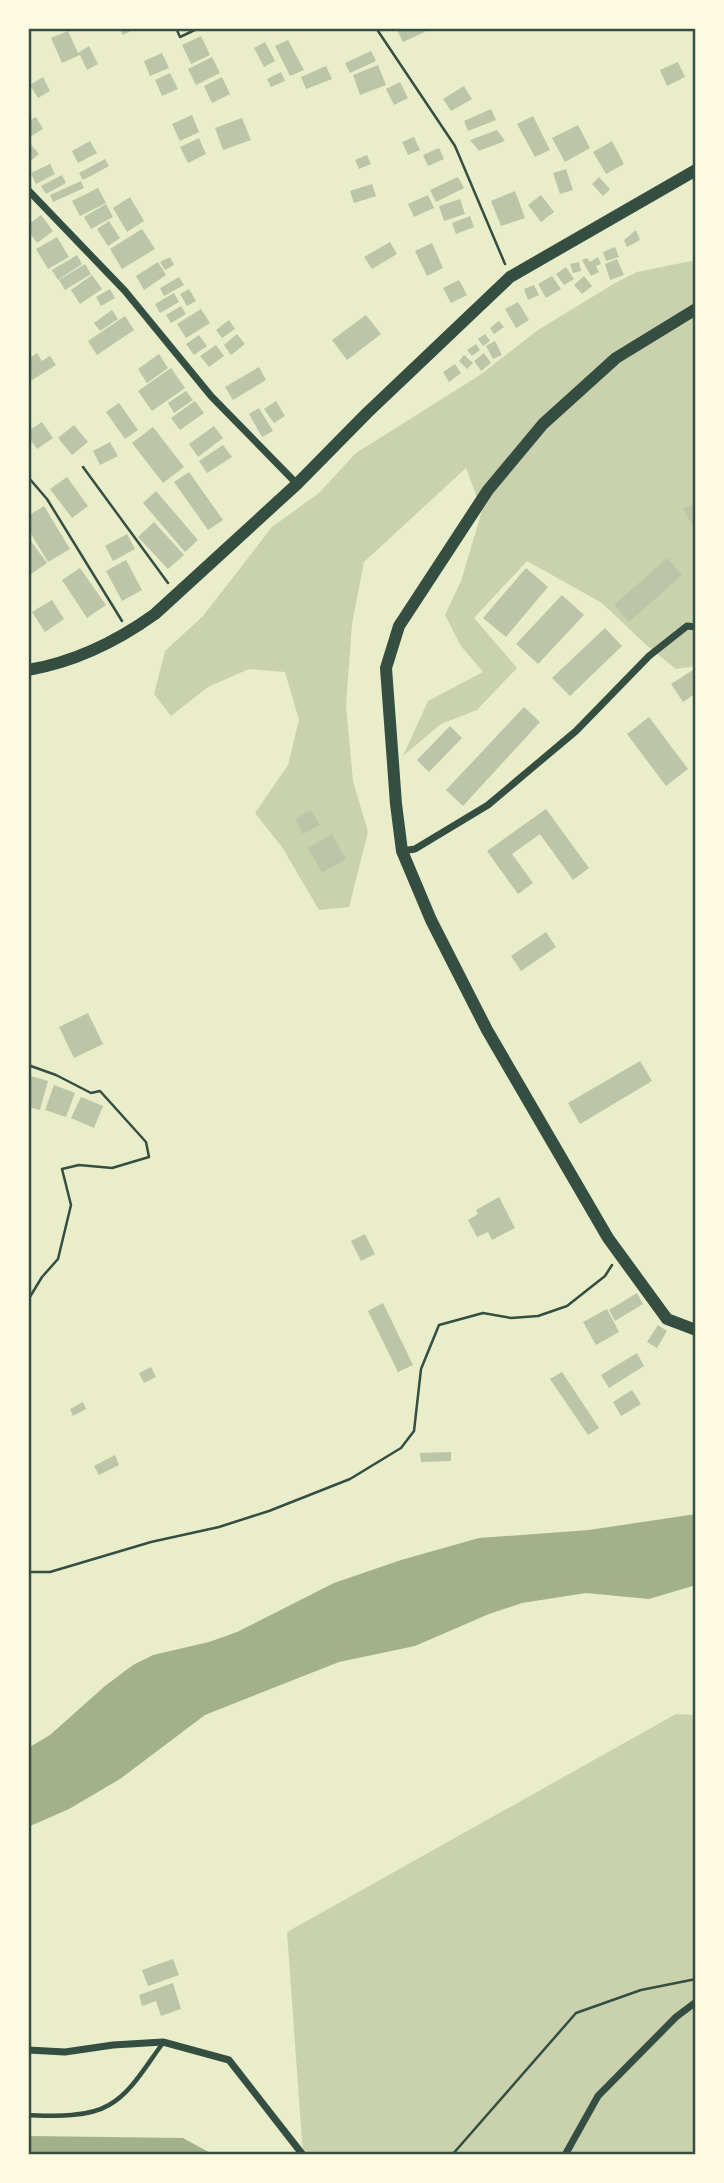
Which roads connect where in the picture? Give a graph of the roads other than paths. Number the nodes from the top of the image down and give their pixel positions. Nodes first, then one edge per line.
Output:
1 (696, 170) edge
2 (28, 190) edge
3 (696, 309) edge
4 (297, 484) junction
5 (696, 626) edge
6 (28, 670) edge
7 (402, 852) junction
8 (696, 1330) edge
9 (696, 2002) edge
10 (163, 2042) junction
11 (28, 2050) edge
12 (28, 2115) edge
13 (303, 2155) edge
14 (565, 2155) edge

1 - 4 street
2 - 4 street
3 - 7 street
4 - 6 street
5 - 7 street
7 - 8 street
9 - 14 street
10 - 11 street
10 - 12 lane
10 - 13 street

